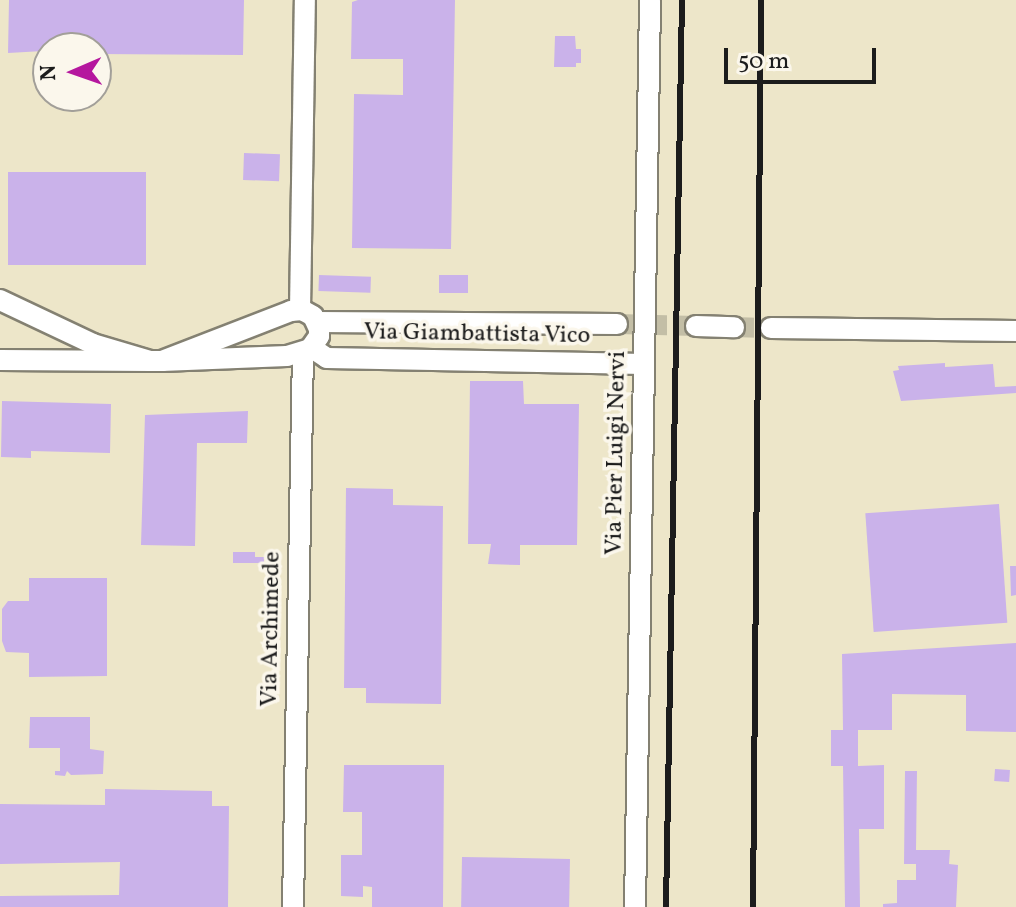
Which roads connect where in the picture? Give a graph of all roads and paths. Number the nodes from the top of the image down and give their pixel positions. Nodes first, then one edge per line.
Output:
1 (305, 0) edge
2 (650, 0) edge
3 (0, 300) edge
4 (309, 316) junction
5 (617, 324) tunnel mouth
6 (696, 326) tunnel mouth
7 (734, 327) tunnel mouth
8 (771, 328) tunnel mouth
9 (1016, 331) edge
10 (308, 350) junction
11 (0, 360) edge
12 (156, 361) junction
13 (644, 364) junction
14 (293, 907) edge
15 (635, 907) edge

1 - 4 street
2 - 13 street, Via Pier Luigi Nervi
3 - 12 street, Via Giambattista Vico
4 - 5 street, Via Giambattista Vico
4 - 10 street
4 - 12 street, Via Giambattista Vico
6 - 7 street
8 - 9 street
10 - 12 street, Via Giambattista Vico
10 - 13 street, Via Giambattista Vico
10 - 14 street, Via Archimede
11 - 12 street, Via Giambattista Vico
13 - 15 street, Via Pier Luigi Nervi

